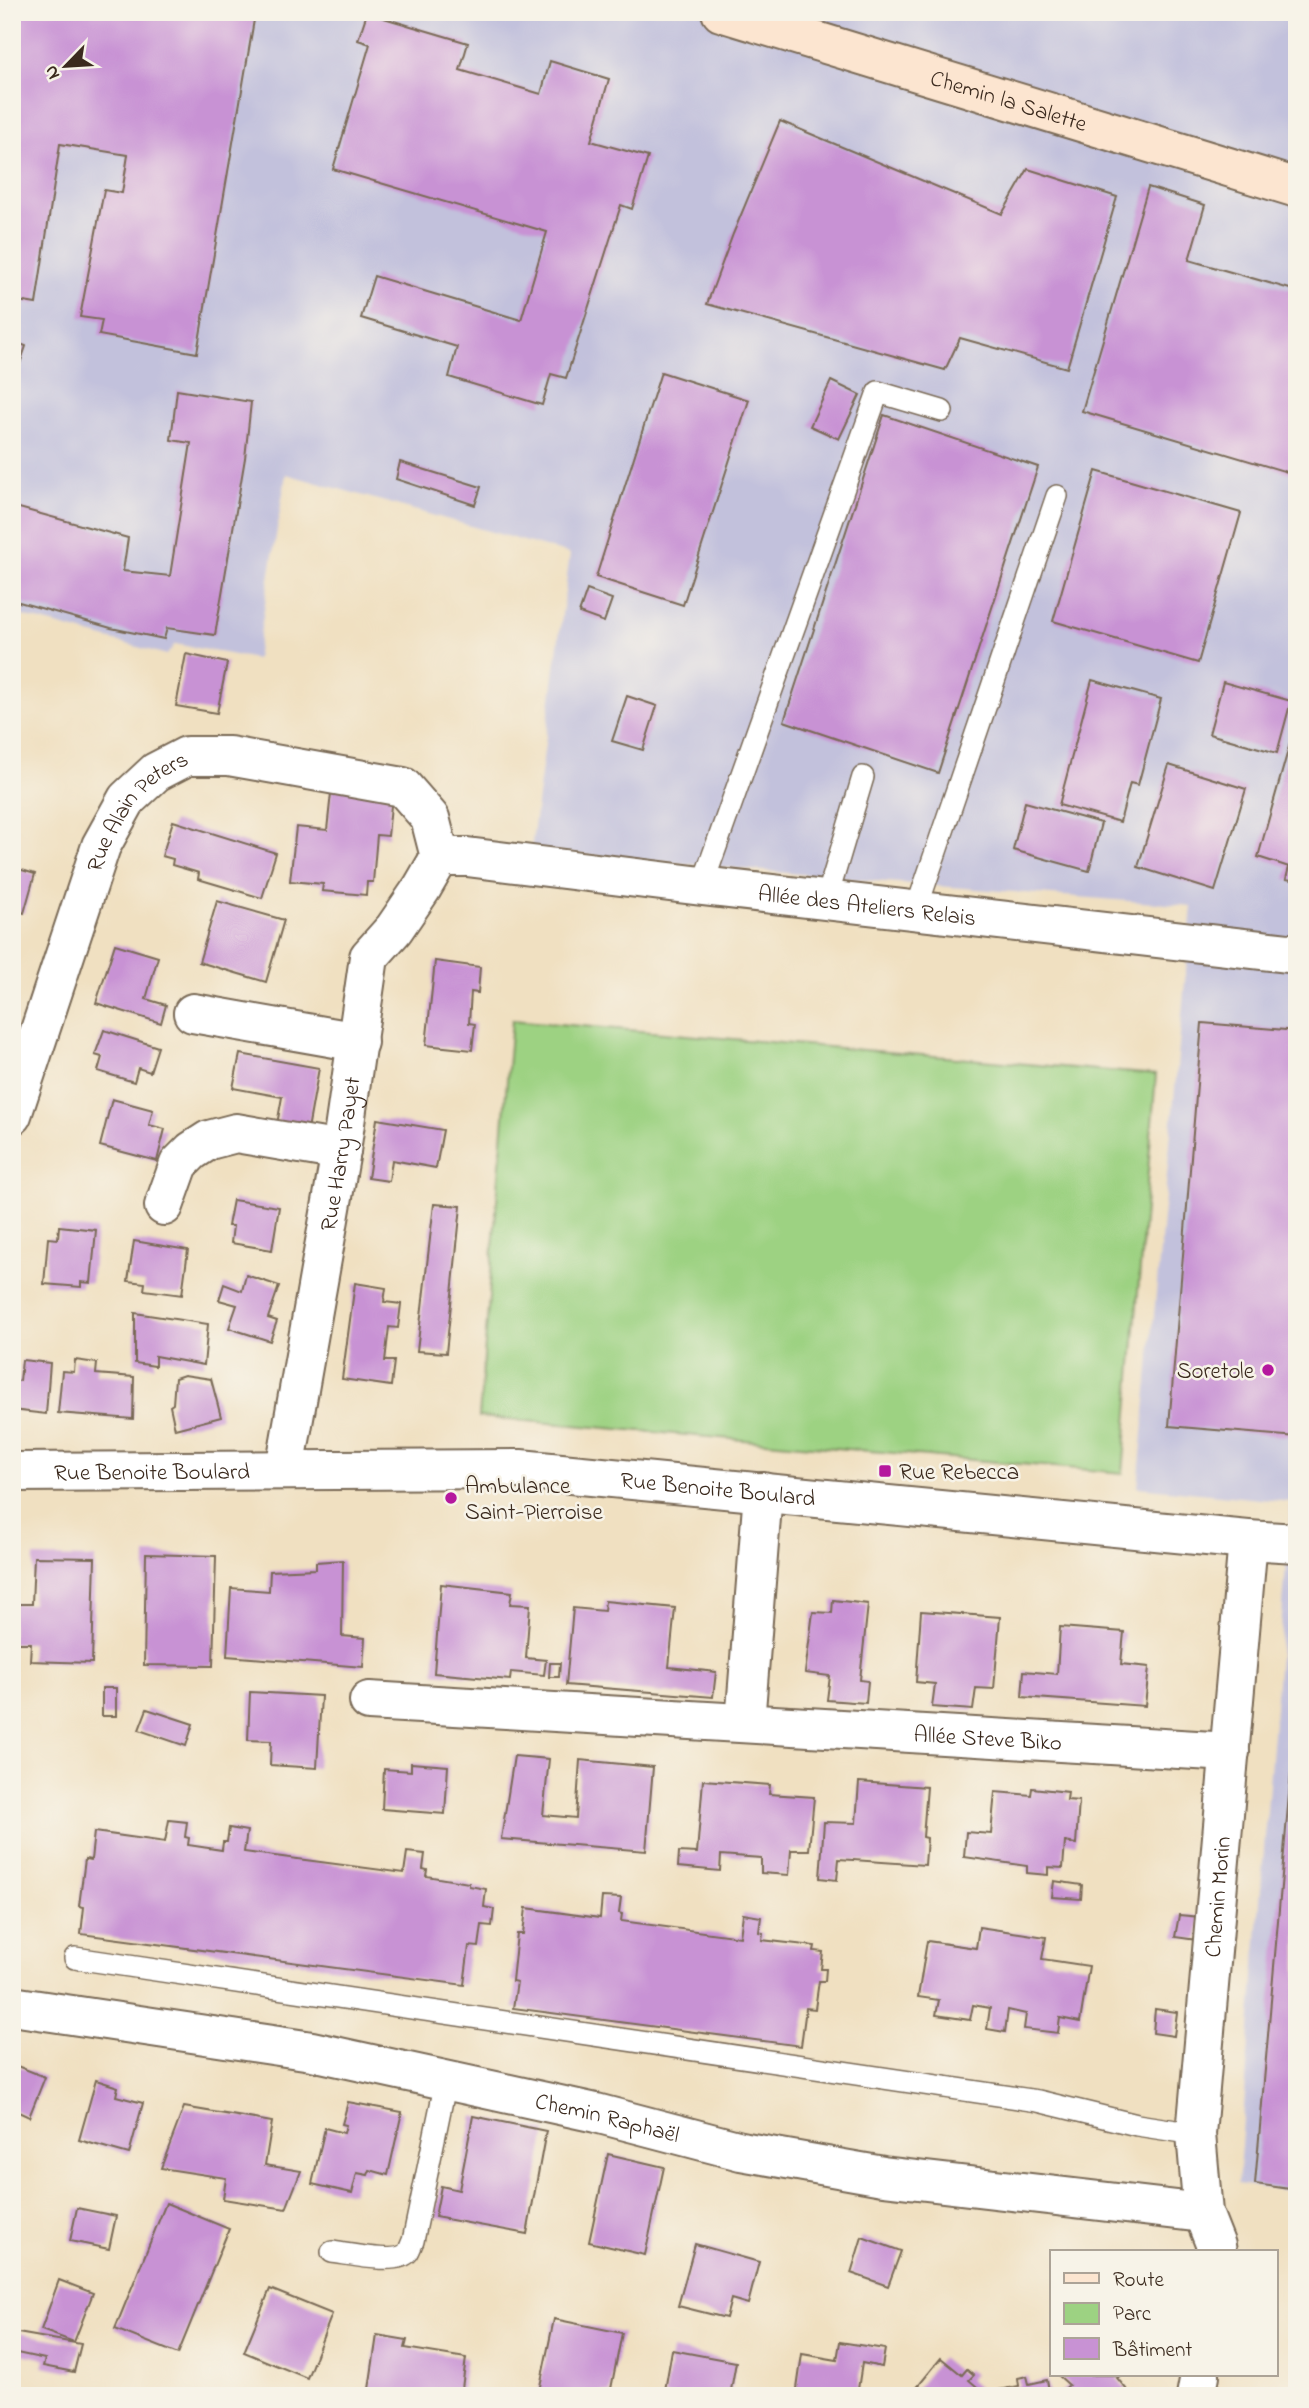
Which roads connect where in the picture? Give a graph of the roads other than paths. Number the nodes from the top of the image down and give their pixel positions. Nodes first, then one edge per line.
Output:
1 (721, 12) edge
2 (798, 24) edge
3 (1297, 188) edge
4 (942, 411) dead end
5 (1057, 496) dead end
6 (863, 777) dead end
7 (440, 856) junction
8 (702, 886) junction
9 (826, 901) junction
10 (916, 910) junction
11 (1297, 954) edge
12 (193, 1013) dead end
13 (358, 1042) junction
14 (12, 1115) edge
15 (341, 1152) junction
16 (164, 1206) dead end
17 (285, 1469) junction
18 (12, 1472) edge
19 (763, 1492) junction
20 (1248, 1540) junction
21 (1297, 1543) edge
22 (369, 1701) dead end
23 (745, 1724) junction
24 (1230, 1752) junction
25 (75, 1958) dead end
26 (12, 2006) edge
27 (446, 2081) junction
28 (1196, 2134) junction
29 (1203, 2213) junction
30 (1217, 2250) edge
31 (332, 2252) dead end
32 (1200, 2376) edge
33 (1196, 2396) edge

1 - 2 street, Chemin la Salette
2 - 3 street, Chemin la Salette
4 - 8 lane
5 - 10 lane
6 - 9 lane
7 - 8 street, Allée des Ateliers Relais
7 - 13 street, Rue Harry Payet
7 - 14 street, Rue Alain Peters
8 - 9 street, Allée des Ateliers Relais
9 - 10 street, Allée des Ateliers Relais
10 - 11 street, Allée des Ateliers Relais
12 - 13 street
13 - 15 street, Rue Harry Payet
15 - 16 street
15 - 17 street, Rue Harry Payet
17 - 18 street, Rue Benoite Boulard
17 - 19 street, Rue Benoite Boulard
19 - 20 street, Rue Benoite Boulard
19 - 23 street
20 - 21 street, Rue Benoite Boulard
20 - 24 street, Chemin Morin
22 - 23 street, Allée Steve Biko
23 - 24 street, Allée Steve Biko
24 - 28 street, Chemin Morin
25 - 28 lane
26 - 27 street, Chemin Raphaël
27 - 29 street, Chemin Raphaël
27 - 31 lane
28 - 29 street, Chemin Morin
29 - 30 street, Chemin Morin
32 - 33 street

